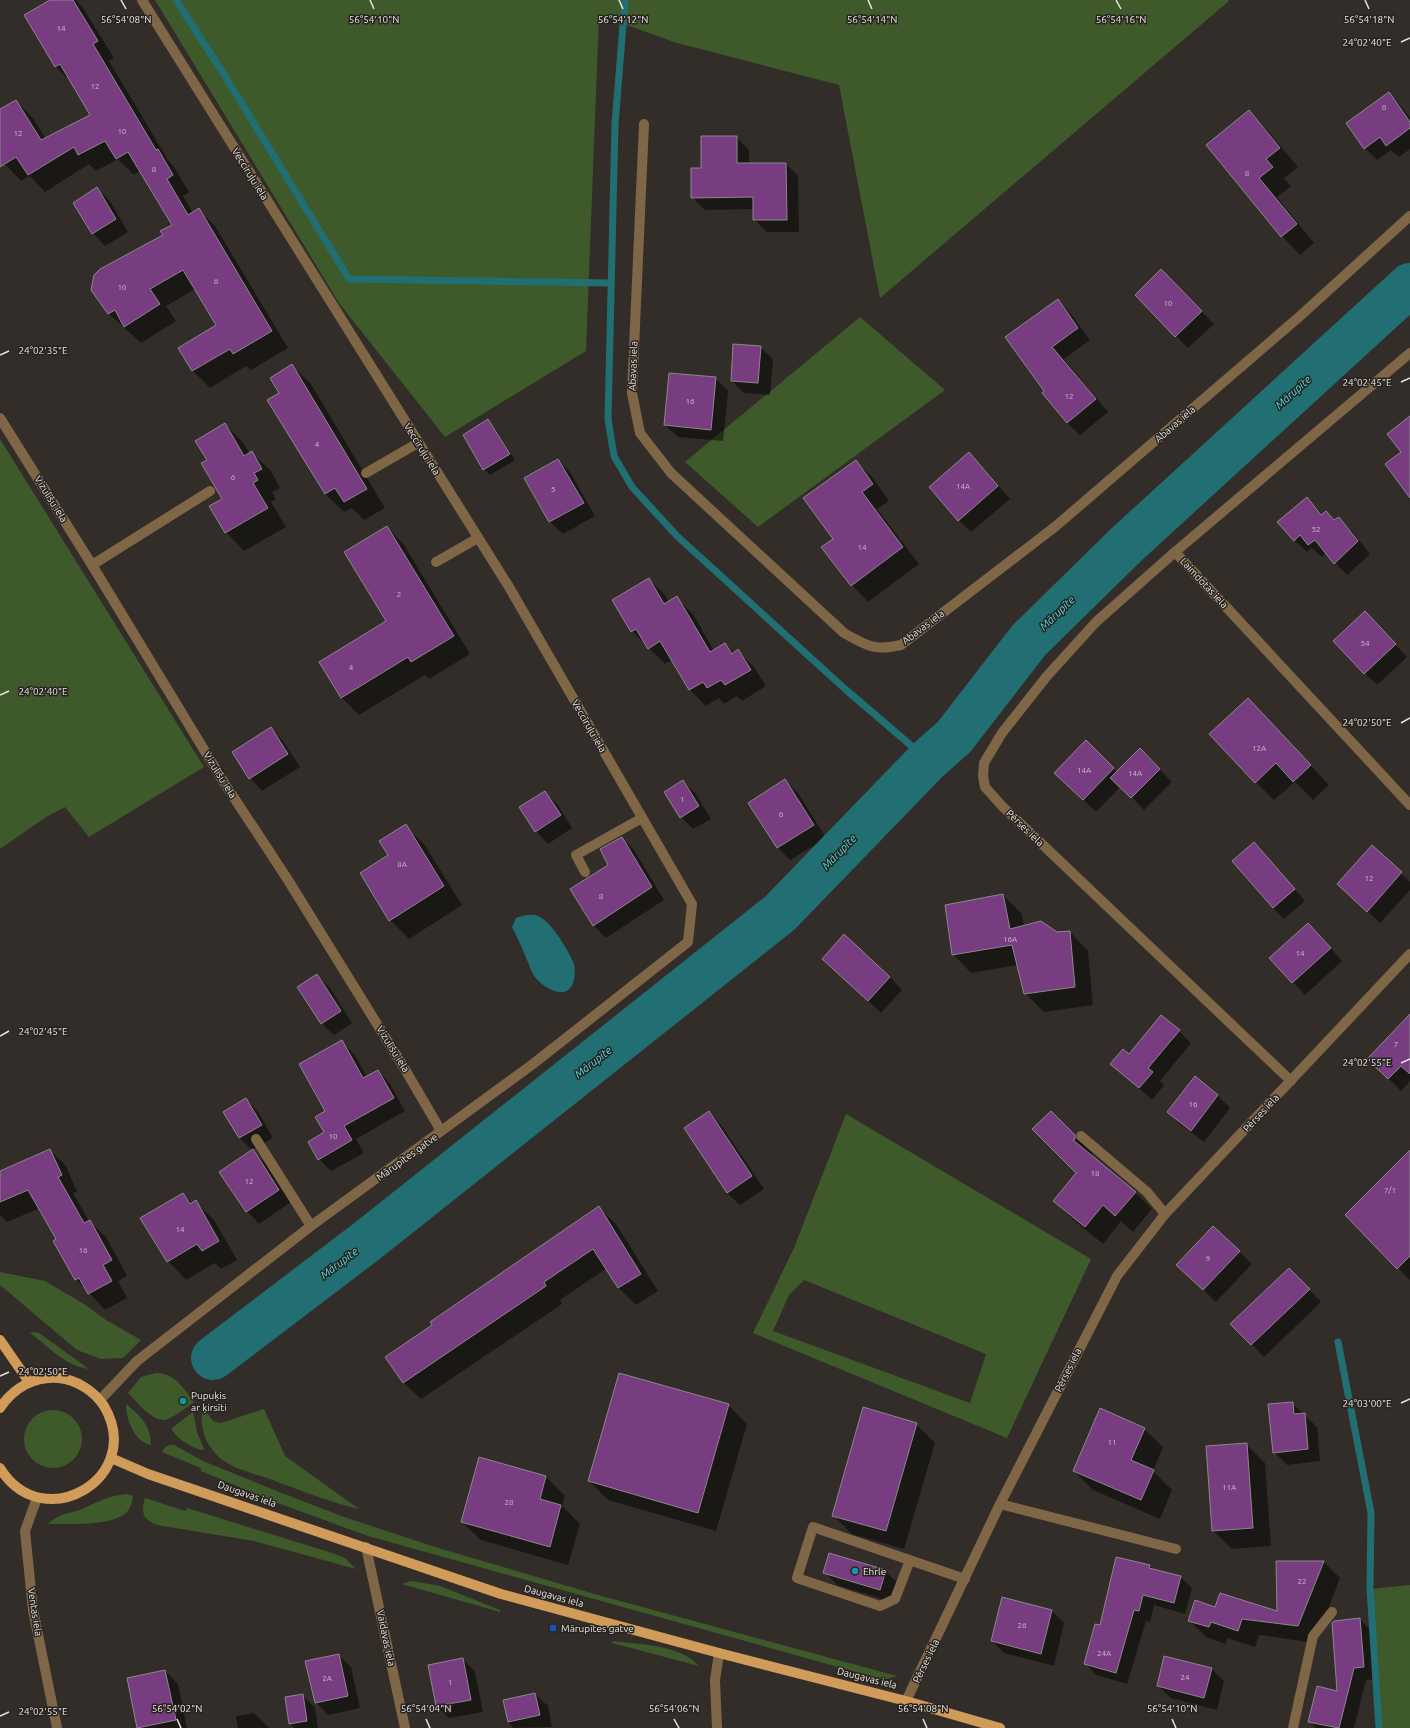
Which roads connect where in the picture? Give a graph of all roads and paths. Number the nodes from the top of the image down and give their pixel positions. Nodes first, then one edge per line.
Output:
1 (142, 0) edge
2 (644, 124) dead end
3 (1410, 216) edge
4 (1410, 353) edge
5 (0, 418) edge
6 (418, 443) junction
7 (366, 473) dead end
8 (210, 491) dead end
9 (478, 538) junction
10 (1175, 552) junction
11 (436, 562) dead end
12 (92, 565) junction
13 (1410, 805) edge
14 (642, 818) junction
15 (585, 872) dead end
16 (692, 904) joint
17 (1410, 954) edge
18 (1291, 1081) junction
19 (442, 1131) junction
20 (1081, 1136) dead end
21 (256, 1139) dead end
22 (1165, 1214) junction
23 (311, 1226) junction
24 (0, 1340) edge
25 (29, 1382) junction
26 (100, 1400) junction
27 (0, 1408) edge
28 (111, 1458) junction
29 (0, 1468) edge
30 (37, 1498) junction
31 (1000, 1504) junction
32 (366, 1547) junction
33 (1176, 1549) dead end
34 (910, 1560) junction
35 (965, 1579) junction
36 (1332, 1612) dead end
37 (719, 1653) junction
38 (906, 1701) junction
39 (57, 1728) edge
40 (405, 1728) edge
41 (717, 1728) edge
42 (1000, 1728) edge
43 (1293, 1728) edge

1 - 6 street, Veccīruļu iela
2 - 3 street, Abavas iela
4 - 10 street, Laimdotas iela
5 - 12 street, Vizulīšu iela
6 - 7 street
6 - 9 street, Veccīruļu iela
8 - 12 street
9 - 11 street
9 - 14 street, Veccīruļu iela
10 - 13 street, Laimdotas iela
10 - 18 street, Pērses iela
12 - 19 street, Vizulīšu iela
14 - 15 street
14 - 16 street, Veccīruļu iela
16 - 19 street, Mārupītes gatve
17 - 18 street, Pērses iela
18 - 22 street, Pērses iela
19 - 23 street, Mārupītes gatve
20 - 22 street
21 - 23 street
22 - 31 street, Pērses iela
23 - 26 street, Mārupītes gatve
24 - 25 main road
25 - 26 main road
25 - 27 main road
26 - 28 main road
28 - 30 main road
28 - 32 main road, Daugavas iela
29 - 30 main road
30 - 39 street, Ventas iela
31 - 33 street
31 - 35 street, Pērses iela
32 - 37 main road, Daugavas iela
32 - 40 street, Vaidavas iela
34 - 34 street
34 - 35 street
35 - 38 street, Pērses iela
36 - 43 street
37 - 38 main road, Daugavas iela
37 - 41 street
38 - 42 main road, Daugavas iela

